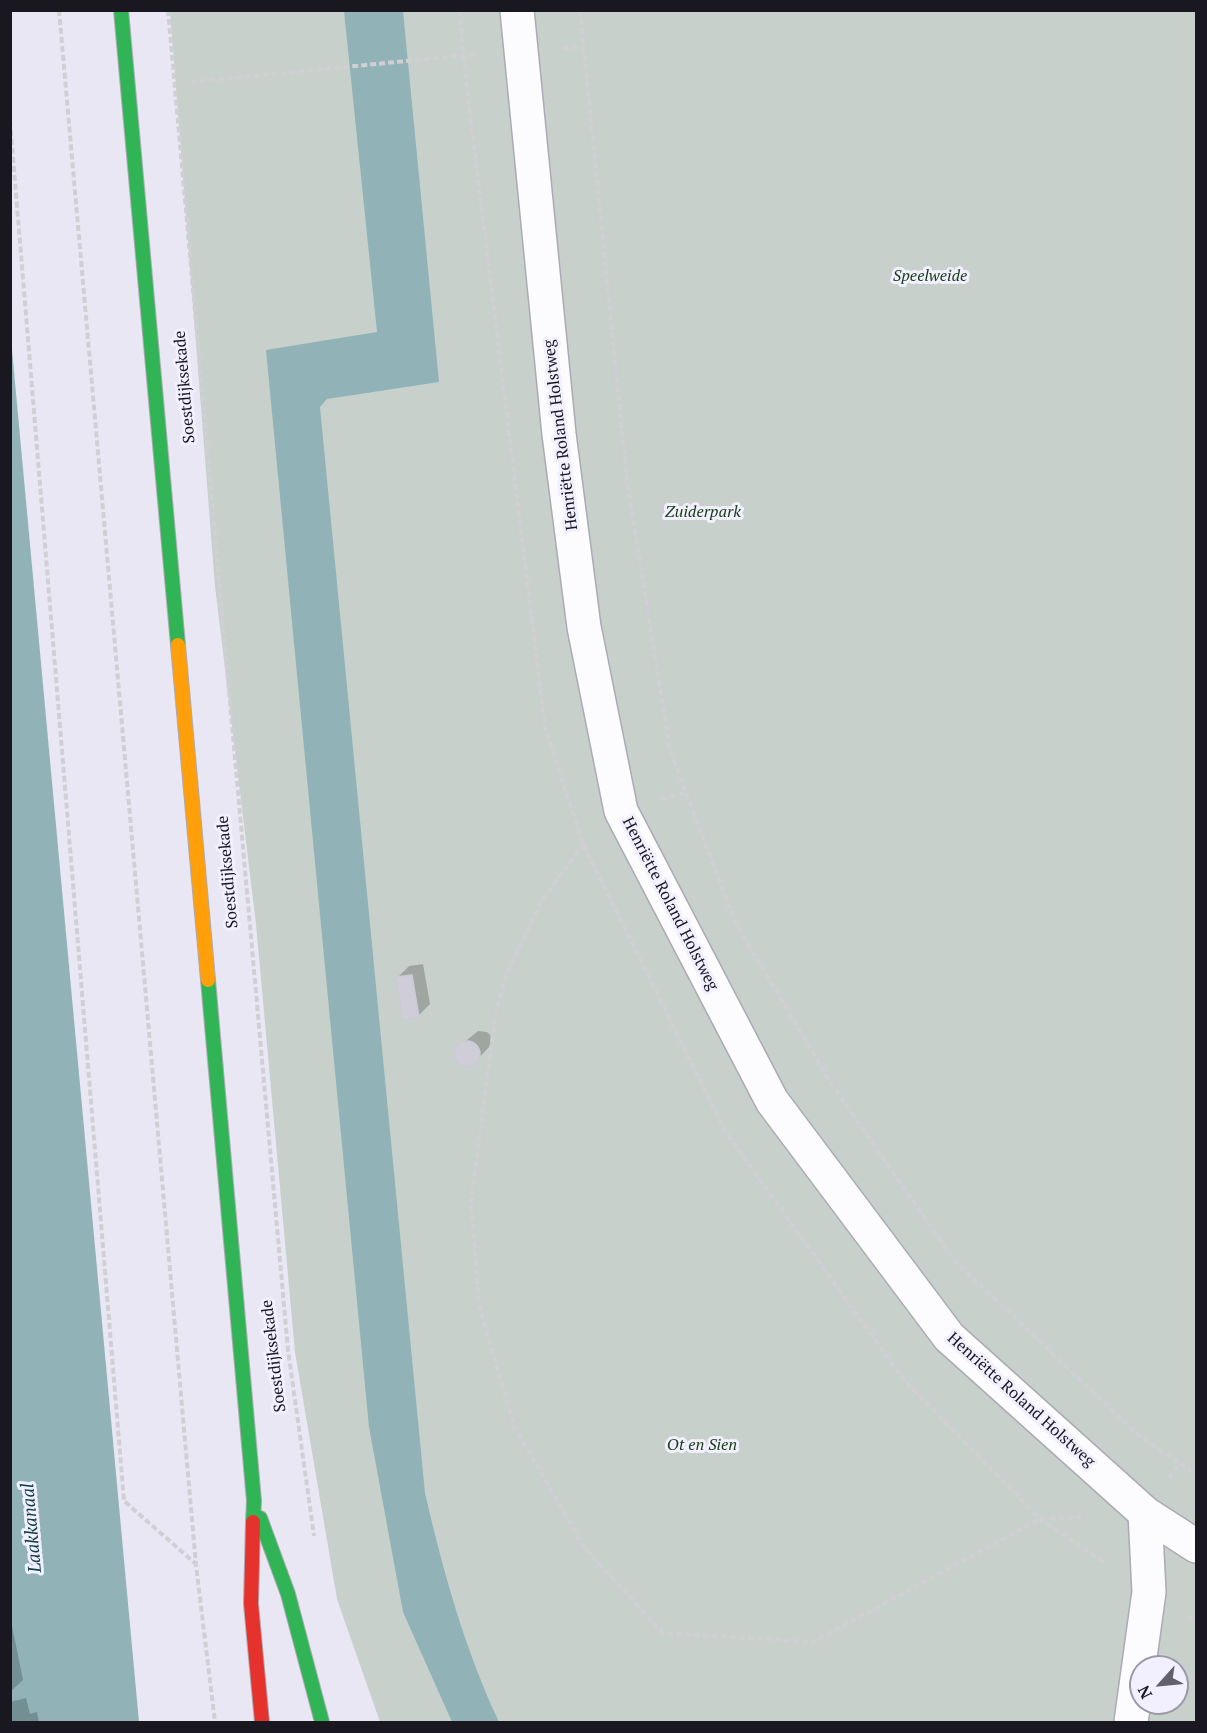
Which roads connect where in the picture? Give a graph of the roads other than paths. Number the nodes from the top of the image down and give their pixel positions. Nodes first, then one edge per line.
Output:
1 (121, 10) edge
2 (517, 10) edge
3 (254, 1501) junction
4 (1145, 1513) junction
5 (1197, 1546) edge
6 (262, 1722) edge
7 (322, 1722) edge
8 (1131, 1722) edge

1 - 3 main road, Soestdijksekade
2 - 4 street, Henriëtte Roland Holstweg
3 - 6 main road, Soestdijksekade
3 - 7 main road, Soestdijksekade
4 - 5 street, Henriëtte Roland Holstweg
4 - 8 street

